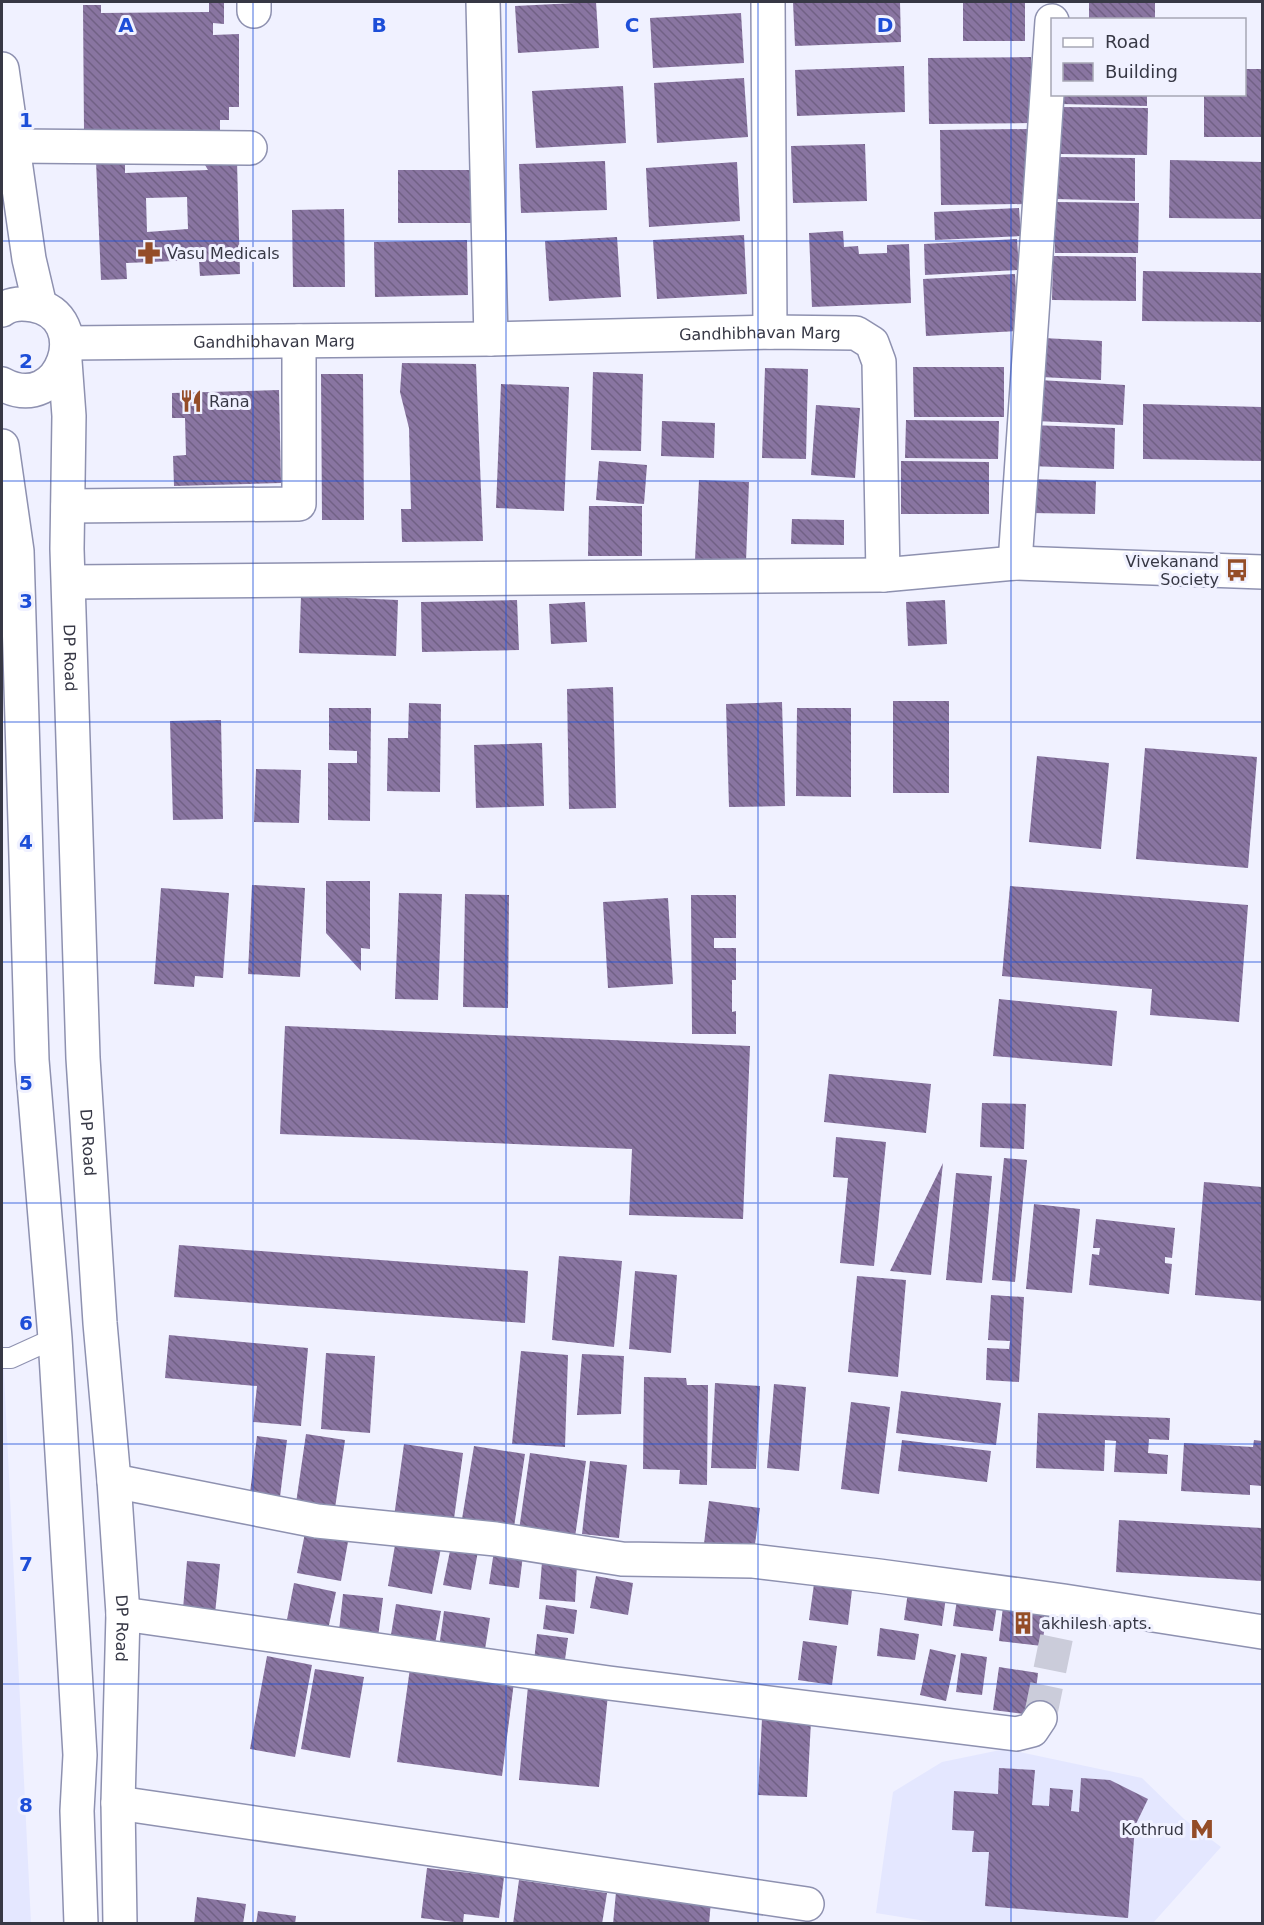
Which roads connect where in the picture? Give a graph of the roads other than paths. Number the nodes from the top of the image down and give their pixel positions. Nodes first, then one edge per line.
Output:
1 (483, 2) edge
2 (768, 2) edge
3 (1054, 2) edge
4 (1053, 18) edge
5 (1051, 49) edge
6 (2, 69) edge
7 (13, 146) junction
8 (250, 148) dead end
9 (40, 306) junction
10 (2, 310) edge
11 (770, 332) junction
12 (491, 339) junction
13 (298, 341) junction
14 (66, 352) junction
15 (2, 384) edge
16 (2, 446) edge
17 (68, 506) junction
18 (8, 529) edge
19 (1015, 563) junction
20 (1263, 572) edge
21 (884, 575) junction
22 (69, 582) junction
23 (11, 691) edge
24 (55, 1338) junction
25 (2, 1358) edge
26 (114, 1480) junction
27 (123, 1614) junction
28 (1263, 1632) edge
29 (1040, 1718) tunnel mouth
30 (118, 1803) junction
31 (807, 1904) dead end
32 (81, 1923) edge
33 (120, 1923) edge

1 - 12 street
2 - 11 street
3 - 4 street
5 - 19 street
6 - 7 street
7 - 8 street
7 - 9 street
9 - 10 street
9 - 14 street
11 - 12 street, Gandhibhavan Marg
11 - 21 street, Gandhibhavan Marg
12 - 13 street, Gandhibhavan Marg
13 - 14 street, Gandhibhavan Marg
13 - 17 street
14 - 15 street
14 - 17 street, DP Road
16 - 18 street
17 - 22 street, DP Road
18 - 23 street
19 - 20 street
19 - 21 street
21 - 22 street
22 - 26 street, DP Road
23 - 24 street
24 - 25 lane
24 - 32 street
26 - 27 street, DP Road
26 - 28 street
27 - 29 street
27 - 30 street, DP Road
30 - 31 street
30 - 33 street, DP Road

